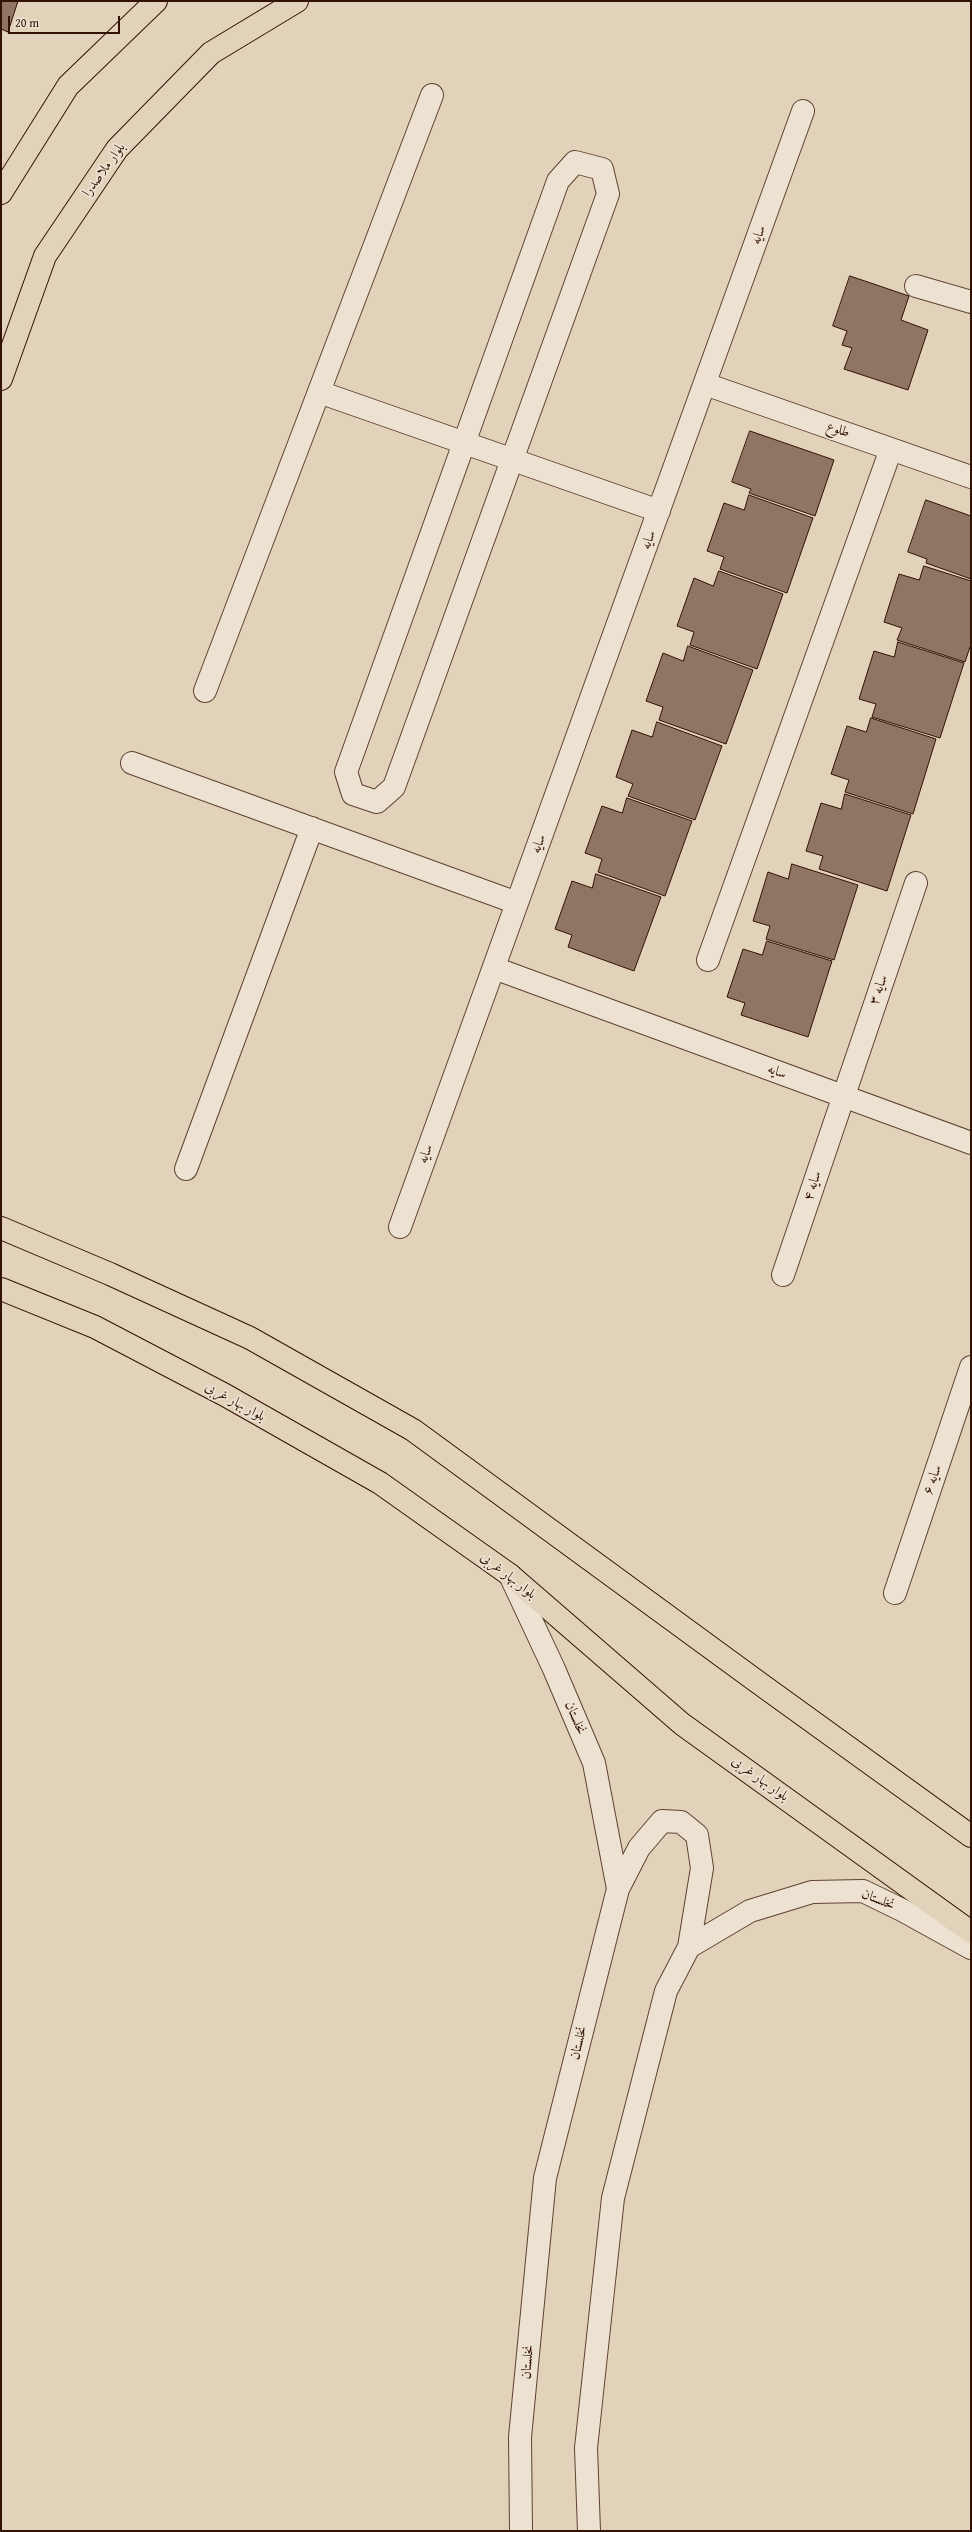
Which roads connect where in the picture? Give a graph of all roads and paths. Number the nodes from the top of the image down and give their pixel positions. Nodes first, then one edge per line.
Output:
1 (156, 1) edge
2 (297, 1) edge
3 (432, 95) dead end
4 (803, 111) dead end
5 (1, 193) edge
6 (916, 286) dead end
7 (971, 302) edge
8 (1, 379) edge
9 (705, 384) junction
10 (319, 392) junction
11 (464, 443) junction
12 (891, 449) junction
13 (512, 460) junction
14 (971, 477) edge
15 (659, 511) junction
16 (205, 691) dead end
17 (132, 763) dead end
18 (312, 828) junction
19 (916, 883) dead end
20 (517, 903) junction
21 (708, 960) dead end
22 (494, 968) junction
23 (843, 1096) junction
24 (971, 1143) edge
25 (186, 1169) dead end
26 (400, 1227) dead end
27 (1, 1228) edge
28 (783, 1275) dead end
29 (1, 1289) edge
30 (971, 1367) edge
31 (510, 1575) junction
32 (895, 1593) dead end
33 (971, 1836) edge
34 (618, 1889) junction
35 (971, 1932) edge
36 (689, 1947) junction
37 (971, 1948) edge
38 (521, 2531) edge
39 (589, 2531) edge

1 - 5 main road
2 - 8 main road, بلوار ملاصدرا
3 - 10 street
4 - 9 street, سایه
6 - 7 street
9 - 12 street, طلوع
9 - 15 street, سایه
10 - 11 street
10 - 16 street
11 - 13 street
11 - 13 street
11 - 13 street
12 - 14 street, طلوع
12 - 21 street
13 - 15 street
15 - 20 street, سایه
17 - 18 street
18 - 20 street
18 - 25 street
19 - 23 street, سایه ۳
20 - 22 street, سایه
22 - 23 street, سایه
22 - 26 street, سایه
23 - 24 street, سایه
23 - 28 street, سایه ۴
27 - 33 main road
29 - 31 main road, بلوار بهار غربی
30 - 32 street, سایه ۶
31 - 34 street, نخلستان
31 - 35 main road, بلوار بهار غربی
34 - 36 street
34 - 38 street, نخلستان
36 - 37 street, نخلستان
36 - 39 street

